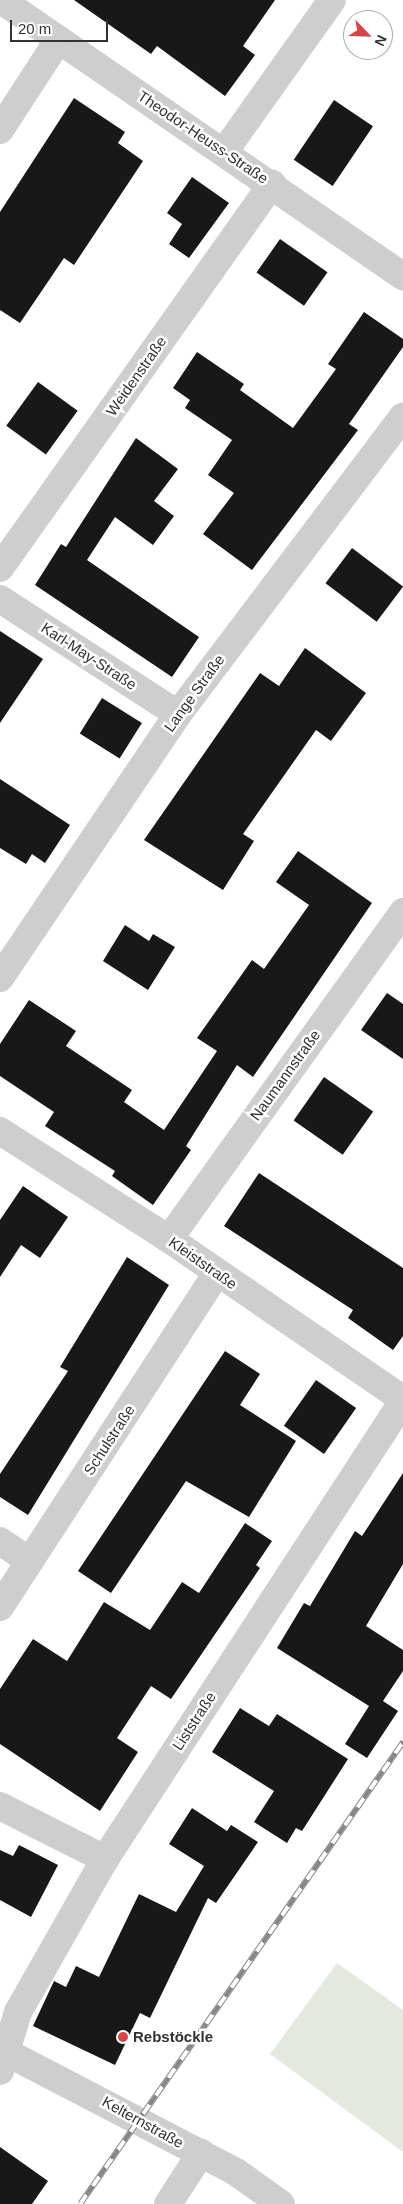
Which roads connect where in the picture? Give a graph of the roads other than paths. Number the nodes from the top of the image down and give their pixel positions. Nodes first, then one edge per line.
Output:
1 (1, 0) edge
2 (332, 0) edge
3 (59, 39) junction
4 (0, 130) edge
5 (224, 152) junction
6 (272, 184) junction
7 (403, 276) edge
8 (403, 417) edge
9 (0, 568) edge
10 (0, 599) edge
11 (178, 714) junction
12 (403, 912) edge
13 (0, 978) edge
14 (0, 1131) edge
15 (168, 1239) junction
16 (217, 1273) junction
17 (403, 1400) edge
18 (0, 1541) edge
19 (30, 1561) junction
20 (0, 1607) edge
21 (0, 1806) edge
22 (105, 1859) junction
23 (2, 2057) edge
24 (200, 2154) junction
25 (168, 2204) edge
26 (281, 2204) edge

1 - 3 street, Theodor-Heuss-Straße
2 - 5 street
3 - 4 street
3 - 5 street, Theodor-Heuss-Straße
5 - 6 street, Theodor-Heuss-Straße
6 - 7 street, Theodor-Heuss-Straße
6 - 9 street, Weidenstraße
8 - 11 street, Lange Straße
10 - 11 street, Karl-May-Straße
11 - 13 street, Lange Straße
12 - 15 street, Naumannstraße
14 - 15 street, Kleiststraße
15 - 16 street, Kleiststraße
16 - 17 street, Kleiststraße
16 - 19 street, Schulstraße
17 - 22 street, Liststraße
18 - 19 street
19 - 20 street, Schulstraße
21 - 22 street
22 - 23 street, Liststraße
23 - 24 street, Kelternstraße
24 - 25 street
24 - 26 street, Kelternstraße

